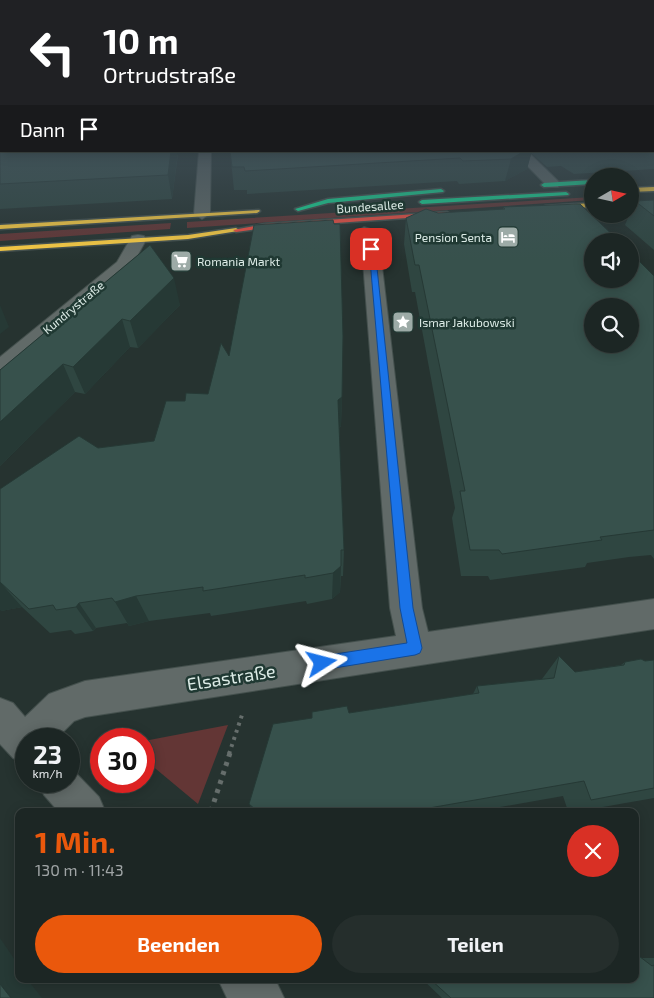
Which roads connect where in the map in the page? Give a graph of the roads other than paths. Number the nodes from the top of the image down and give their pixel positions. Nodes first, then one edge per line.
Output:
1 (205, 168) edge
2 (536, 168) edge
3 (654, 178) edge
4 (639, 179) edge
5 (584, 182) edge
6 (553, 184) junction
7 (654, 188) edge
8 (639, 189) edge
9 (584, 192) edge
10 (534, 209) edge
11 (269, 210) dead end
12 (584, 211) edge
13 (584, 212) edge
14 (202, 214) junction
15 (454, 214) edge
16 (543, 219) edge
17 (597, 223) edge
18 (0, 227) edge
19 (602, 231) edge
20 (364, 232) dead end
21 (297, 236) edge
22 (188, 237) junction
23 (138, 240) junction
24 (0, 249) edge
25 (0, 368) edge
26 (654, 614) edge
27 (415, 648) junction
28 (0, 716) edge
29 (40, 728) edge
30 (15, 731) edge
31 (69, 793) edge
32 (82, 808) edge
33 (246, 983) edge
34 (260, 998) edge

1 - 14 street
2 - 6 street
3 - 4 main road
5 - 6 main road
6 - 9 main road, Bundesallee
7 - 8 main road
10 - 12 main road
11 - 14 main road
13 - 16 main road
14 - 18 main road
15 - 22 main road, Bundesallee
17 - 19 street
20 - 27 street
21 - 22 main road
22 - 23 main road, Bundesallee
23 - 24 main road, Bundesallee
23 - 25 street, Kundrystraße
26 - 27 street, Elsastraße
27 - 29 street, Elsastraße
28 - 30 street
31 - 32 street
33 - 34 street

